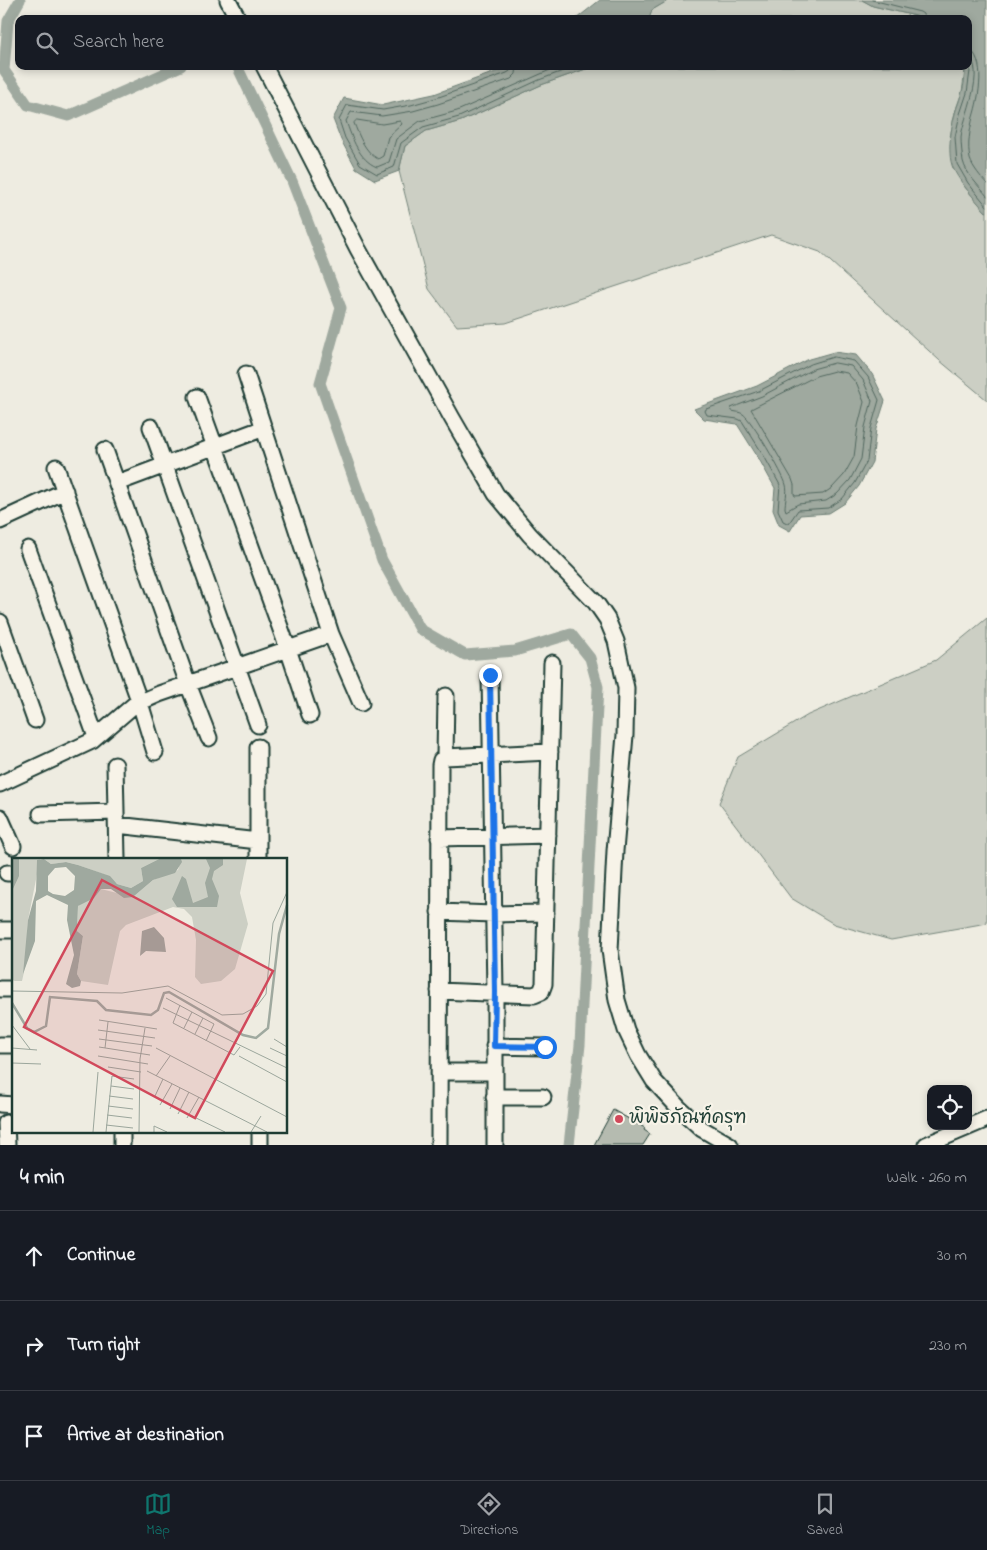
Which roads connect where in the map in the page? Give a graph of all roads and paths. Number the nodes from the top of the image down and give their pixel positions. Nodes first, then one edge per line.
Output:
1 (228, 0) edge
2 (236, 15) edge
3 (266, 70) edge
4 (246, 374) dead end
5 (197, 397) dead end
6 (151, 427) dead end
7 (264, 428) junction
8 (215, 448) junction
9 (105, 450) dead end
10 (165, 465) junction
11 (56, 467) dead end
12 (117, 483) junction
13 (65, 491) junction
14 (0, 521) edge
15 (28, 549) dead end
16 (0, 622) edge
17 (331, 634) junction
18 (288, 649) junction
19 (552, 663) dead end
20 (238, 667) junction
21 (490, 675) dead end
22 (188, 684) junction
23 (446, 696) dead end
24 (140, 703) junction
25 (361, 703) dead end
26 (310, 715) dead end
27 (35, 720) dead end
28 (258, 725) dead end
29 (96, 737) junction
30 (209, 738) dead end
31 (258, 747) dead end
32 (155, 752) dead end
33 (550, 752) junction
34 (490, 754) junction
35 (445, 756) junction
36 (115, 765) dead end
37 (0, 784) edge
38 (40, 814) dead end
39 (0, 817) edge
40 (116, 819) junction
41 (548, 835) junction
42 (492, 836) junction
43 (439, 838) junction
44 (258, 841) junction
45 (13, 846) dead end
46 (117, 858) edge
47 (258, 858) edge
48 (439, 912) junction
49 (546, 913) junction
50 (493, 914) junction
51 (439, 991) junction
52 (495, 992) junction
53 (494, 1046) junction
54 (545, 1047) dead end
55 (439, 1072) junction
56 (494, 1072) junction
57 (494, 1097) junction
58 (543, 1097) dead end
59 (987, 1119) edge
60 (6, 1122) dead end
61 (122, 1132) edge
62 (260, 1132) edge
63 (7, 1145) edge
64 (122, 1145) edge
65 (260, 1145) edge
66 (439, 1145) edge
67 (495, 1145) edge
68 (730, 1145) edge
69 (926, 1145) edge

1 - 2 street
3 - 68 street
4 - 7 street
5 - 8 street
6 - 10 street
7 - 8 street
7 - 17 street
8 - 10 street
8 - 18 street
9 - 12 street
10 - 12 street
10 - 20 street
11 - 13 street
12 - 22 street
13 - 14 street
13 - 24 street
15 - 29 street
16 - 27 street
17 - 18 street
17 - 25 street
18 - 20 street
18 - 26 street
19 - 33 street
20 - 22 street
20 - 28 street
21 - 34 street
22 - 24 street
22 - 30 street
23 - 35 street
24 - 29 street
24 - 32 street
29 - 37 street
31 - 44 street
33 - 34 street
33 - 41 street
34 - 35 street
34 - 42 street
35 - 43 street
36 - 40 street
38 - 40 street
39 - 45 street
40 - 44 street
40 - 46 street
41 - 42 street
41 - 49 street
42 - 43 street
42 - 50 street
43 - 48 street
44 - 47 street
48 - 50 street
48 - 51 street
49 - 50 street
49 - 52 street
50 - 52 street
51 - 52 street
51 - 55 street
52 - 53 street
53 - 54 street
53 - 56 street
55 - 56 street
55 - 66 street
56 - 57 street
57 - 58 street
57 - 67 street
59 - 69 street
60 - 63 street
61 - 64 street
62 - 65 street

